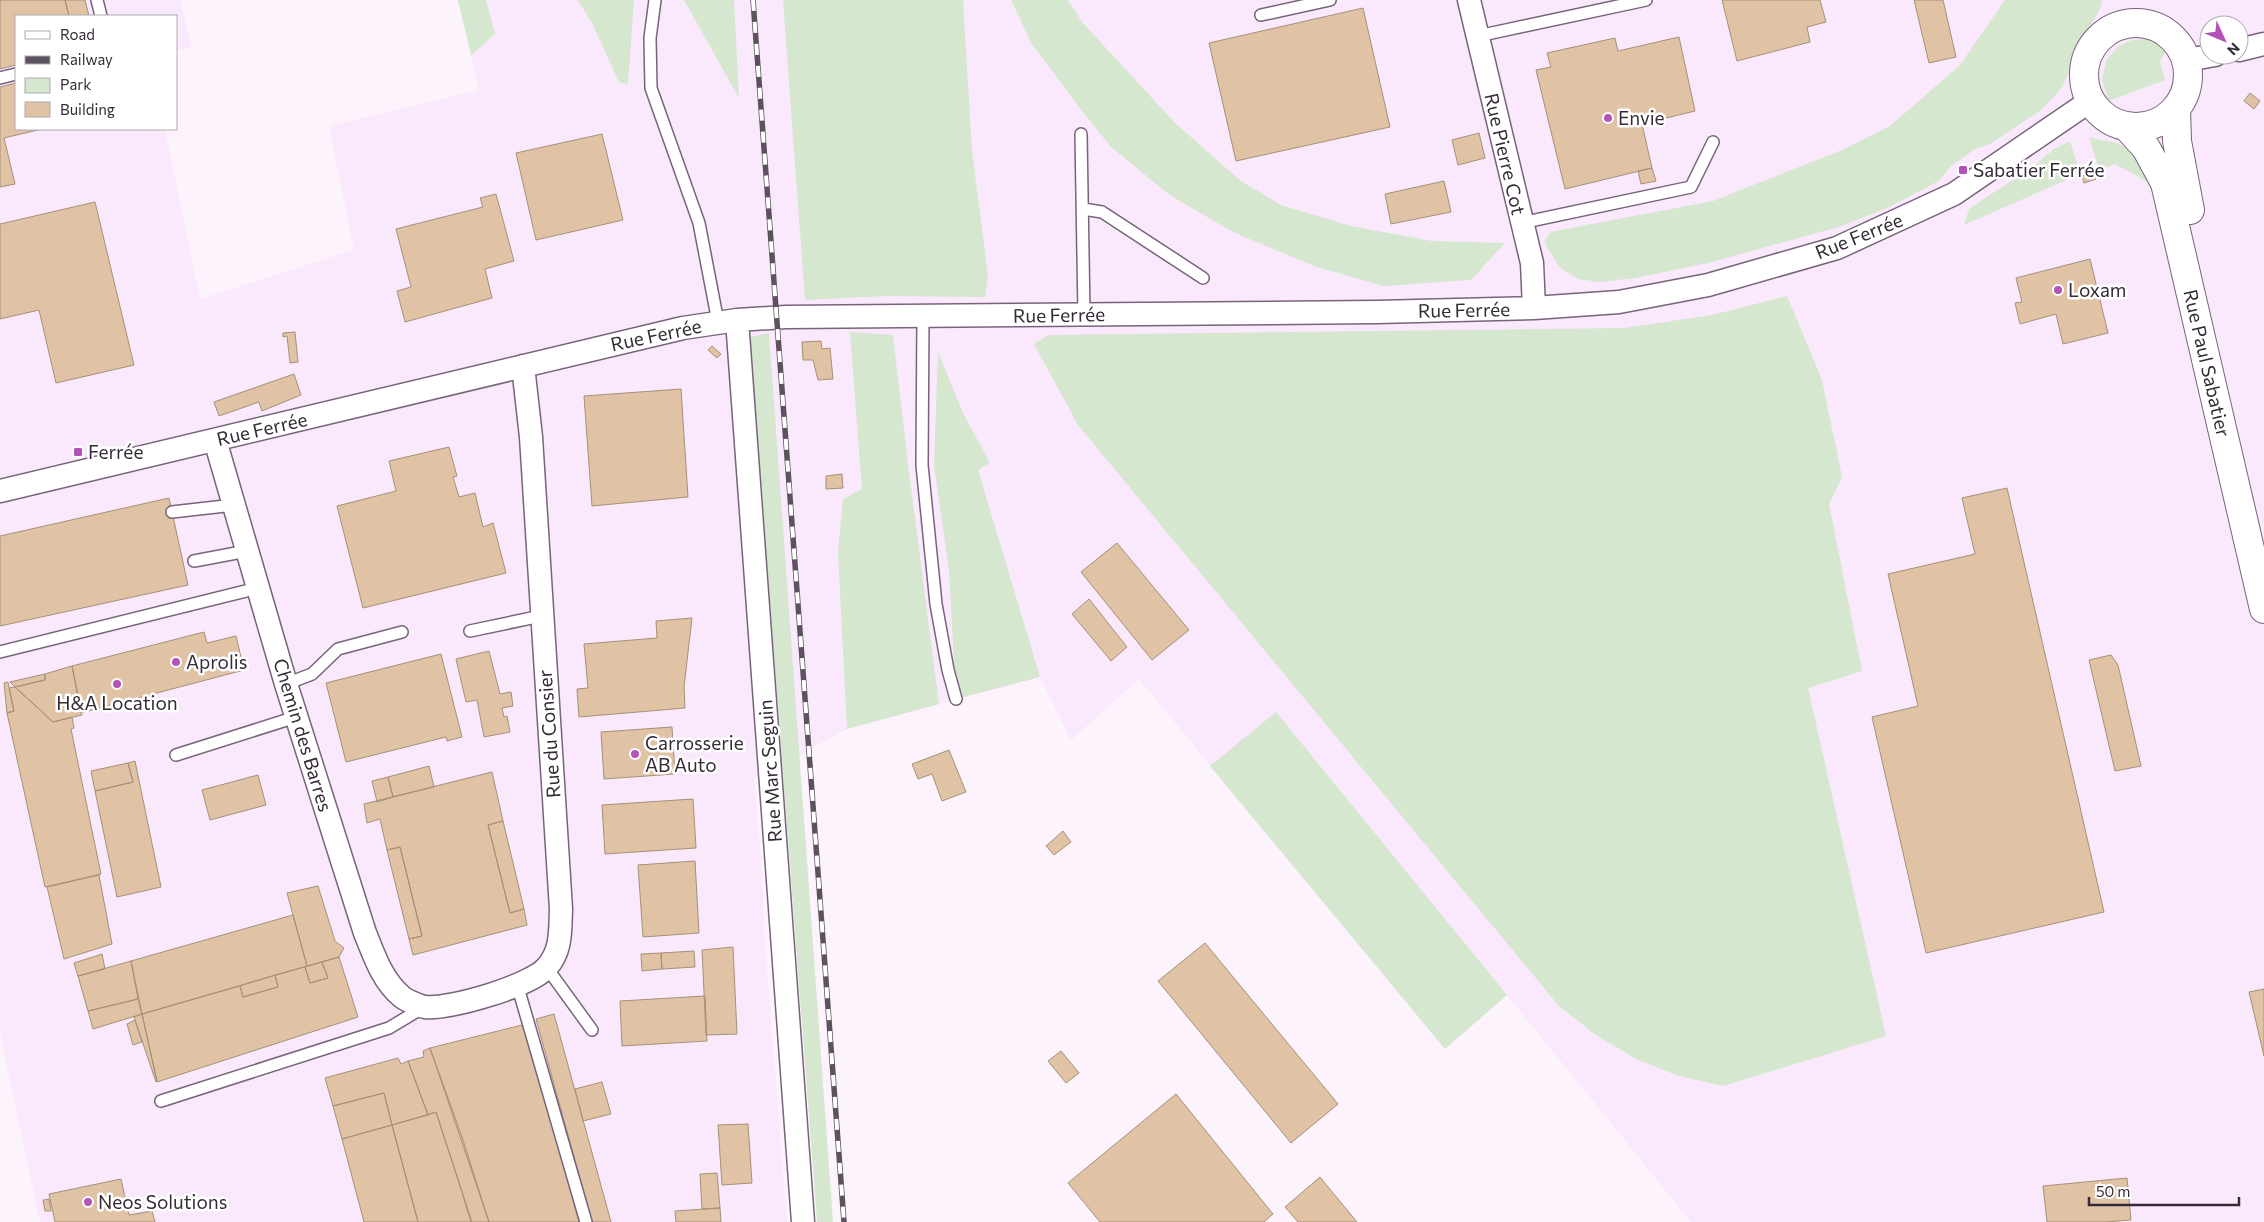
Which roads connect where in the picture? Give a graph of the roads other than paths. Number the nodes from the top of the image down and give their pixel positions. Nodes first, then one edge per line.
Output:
1 (98, 0) edge
2 (655, 0) edge
3 (1330, 0) edge
4 (1469, 0) edge
5 (1646, 0) edge
6 (2128, 12) edge
7 (101, 15) edge
8 (1261, 15) dead end
9 (1478, 36) junction
10 (2264, 44) edge
11 (2249, 48) edge
12 (2199, 58) edge
13 (2187, 60) junction
14 (15, 74) edge
15 (0, 78) edge
16 (2090, 101) junction
17 (2176, 110) junction
18 (2127, 127) junction
19 (1081, 134) dead end
20 (1713, 142) dead end
21 (1083, 209) junction
22 (1521, 223) junction
23 (1203, 278) dead end
24 (1534, 308) junction
25 (1084, 315) junction
26 (922, 316) junction
27 (728, 321) junction
28 (523, 366) junction
29 (215, 440) junction
30 (0, 491) edge
31 (234, 505) junction
32 (172, 512) dead end
33 (2264, 531) edge
34 (248, 552) junction
35 (194, 561) dead end
36 (258, 588) junction
37 (2264, 609) edge
38 (541, 616) junction
39 (470, 631) dead end
40 (402, 632) dead end
41 (0, 652) edge
42 (286, 684) junction
43 (956, 699) dead end
44 (296, 716) junction
45 (176, 755) dead end
46 (547, 968) junction
47 (517, 984) junction
48 (424, 1007) junction
49 (592, 1030) dead end
50 (161, 1101) dead end
51 (586, 1222) edge
52 (802, 1222) edge

1 - 7 lane
2 - 27 lane
3 - 8 lane
4 - 9 street, Rue Pierre Cot
5 - 9 lane
6 - 13 main road
6 - 16 main road
9 - 22 street, Rue Pierre Cot
10 - 11 street
12 - 13 street
13 - 17 main road
14 - 15 lane
16 - 18 main road
16 - 24 street, Rue Ferrée
17 - 18 main road
17 - 33 main road, Rue Paul Sabatier
18 - 37 main road, Rue Paul Sabatier
19 - 21 lane
20 - 22 lane
21 - 23 lane
21 - 25 lane
22 - 24 street, Rue Pierre Cot
24 - 25 street, Rue Ferrée
25 - 26 street, Rue Ferrée
26 - 27 street, Rue Ferrée
26 - 43 lane
27 - 28 street, Rue Ferrée
27 - 52 street, Rue Marc Seguin
28 - 29 street, Rue Ferrée
28 - 38 street, Rue du Consier
29 - 30 street, Rue Ferrée
29 - 31 street, Chemin des Barres
31 - 32 lane
31 - 34 street, Chemin des Barres
34 - 35 lane
34 - 36 street, Chemin des Barres
36 - 41 lane
36 - 42 street, Chemin des Barres
38 - 39 lane
38 - 46 street, Rue du Consier
40 - 42 lane
42 - 44 street, Chemin des Barres
44 - 45 lane
44 - 48 street, Chemin des Barres
46 - 47 street
46 - 49 lane
47 - 48 street
47 - 51 lane
48 - 50 lane

